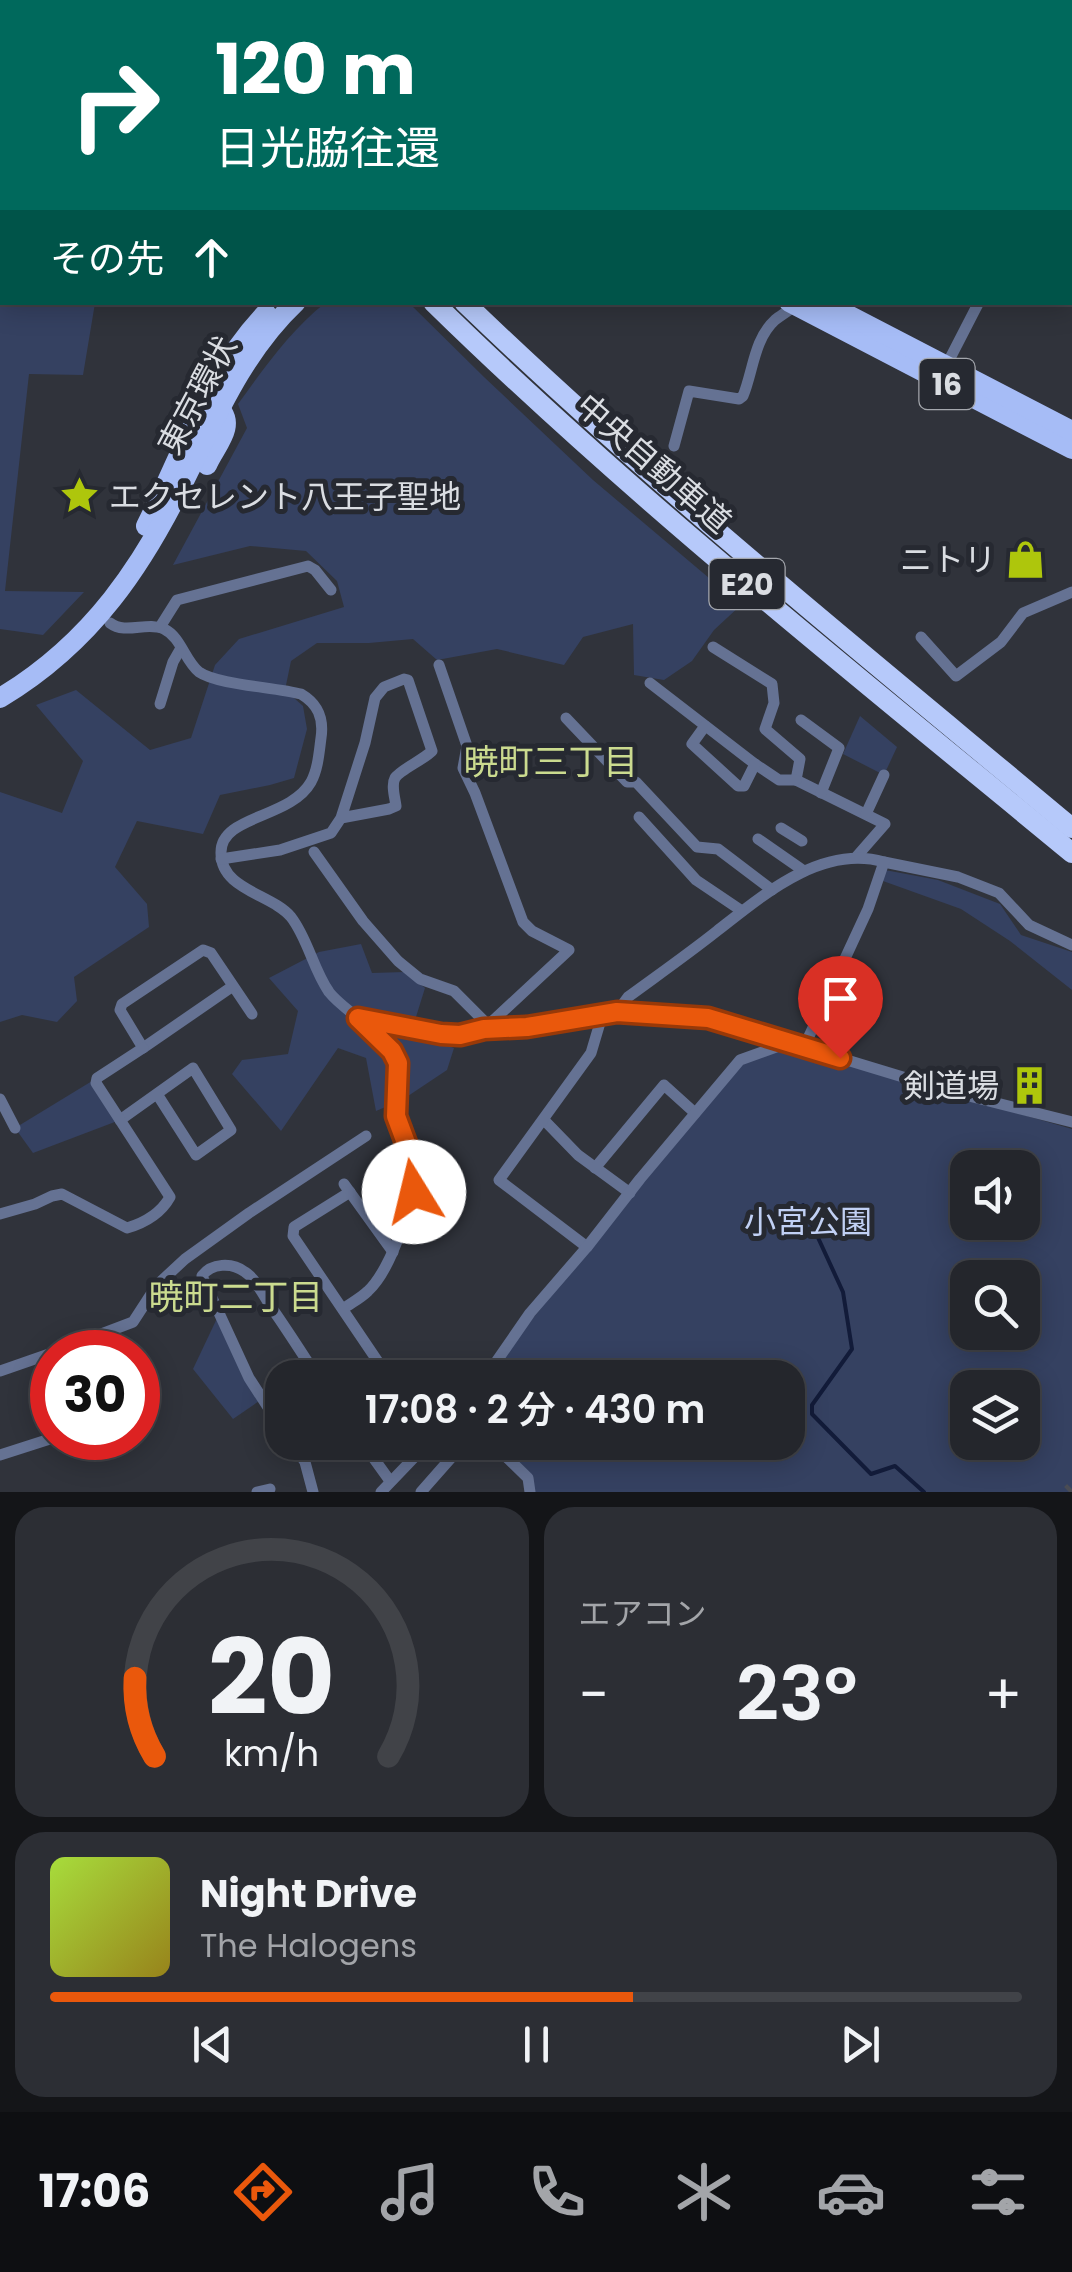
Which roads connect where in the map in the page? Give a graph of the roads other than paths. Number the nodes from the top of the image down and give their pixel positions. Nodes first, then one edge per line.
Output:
1 (273, 305) edge
2 (293, 305) edge
3 (436, 305) edge
4 (467, 305) edge
5 (791, 305) edge
6 (794, 305) edge
7 (830, 305) edge
8 (977, 305) edge
9 (943, 373) junction
10 (210, 414) junction
11 (1072, 431) edge
12 (674, 446) dead end
13 (1072, 449) edge
14 (331, 590) dead end
15 (1072, 592) edge
16 (110, 623) junction
17 (160, 627) junction
18 (921, 637) dead end
19 (713, 647) dead end
20 (181, 648) junction
21 (60, 656) junction
22 (440, 665) dead end
23 (0, 682) edge
24 (650, 683) dead end
25 (0, 698) edge
26 (160, 704) dead end
27 (566, 718) dead end
28 (801, 720) dead end
29 (705, 726) junction
30 (755, 764) junction
31 (884, 775) dead end
32 (796, 780) junction
33 (821, 793) junction
34 (866, 814) junction
35 (638, 817) dead end
36 (341, 818) junction
37 (1072, 828) edge
38 (792, 835) dead end
39 (758, 839) dead end
40 (314, 852) dead end
41 (778, 853) junction
42 (1072, 853) edge
43 (857, 856) junction
44 (221, 858) junction
45 (884, 862) junction
46 (804, 871) junction
47 (772, 890) junction
48 (742, 911) junction
49 (1072, 944) edge
50 (233, 986) junction
51 (617, 1012) junction
52 (252, 1014) dead end
53 (349, 1015) junction
54 (602, 1016) junction
55 (486, 1027) junction
56 (790, 1042) junction
57 (143, 1048) junction
58 (804, 1048) junction
59 (157, 1094) junction
60 (0, 1099) edge
61 (695, 1113) junction
62 (120, 1120) junction
63 (544, 1120) junction
64 (1072, 1122) edge
65 (15, 1128) dead end
66 (366, 1136) dead end
67 (595, 1168) junction
68 (630, 1193) junction
69 (0, 1214) edge
70 (587, 1247) junction
71 (392, 1252) junction
72 (343, 1309) junction
73 (117, 1330) edge
74 (306, 1360) edge
75 (377, 1360) edge
76 (498, 1360) edge
77 (30, 1361) edge
78 (0, 1371) edge
79 (265, 1404) edge
80 (30, 1445) edge
81 (0, 1455) edge
82 (373, 1460) edge
83 (411, 1460) edge
84 (449, 1460) edge
85 (510, 1460) edge
86 (385, 1487) edge
87 (270, 1489) dead end
88 (257, 1492) edge
89 (421, 1492) edge
90 (530, 1492) edge

1 - 10 highway, 東京環状
2 - 10 highway, 東京環状
3 - 42 highway, 中央自動車道 / E20
4 - 37 highway, 中央自動車道 / E20
5 - 12 street
6 - 9 highway, 16
7 - 9 highway, 16
8 - 9 street
9 - 11 highway, 16
9 - 13 highway, 16
10 - 16 highway
10 - 21 highway, 東京環状
10 - 23 highway, 東京環状
14 - 17 street
15 - 18 street
16 - 17 street
16 - 21 highway
17 - 20 street
19 - 32 street
20 - 26 street
20 - 44 street
21 - 25 highway, 東京環状
22 - 55 street
24 - 29 street
27 - 47 street
28 - 33 street
29 - 30 street
29 - 30 street
30 - 32 street
31 - 34 street
32 - 33 street
33 - 34 street
34 - 43 street
35 - 48 street
36 - 36 street
36 - 44 street
38 - 41 street
39 - 41 street
40 - 55 street
41 - 46 street
43 - 45 street
43 - 46 street
44 - 53 street
45 - 49 street
45 - 58 street
46 - 47 street
47 - 48 street
48 - 51 street
50 - 52 street
50 - 57 street
50 - 57 street
51 - 54 street
51 - 56 street
53 - 55 street
53 - 71 street
54 - 55 street
54 - 63 street
56 - 58 street
56 - 61 street
57 - 62 street
58 - 64 street
59 - 59 street
59 - 62 street
60 - 65 street
61 - 67 street
61 - 68 street
62 - 69 street
63 - 67 street
63 - 70 street
66 - 73 street
67 - 68 street
68 - 70 street
70 - 76 street
71 - 72 street
71 - 72 street
72 - 75 street
74 - 79 street
77 - 78 street
80 - 81 street
82 - 86 street
83 - 86 street
84 - 89 street
85 - 90 street
87 - 88 street

